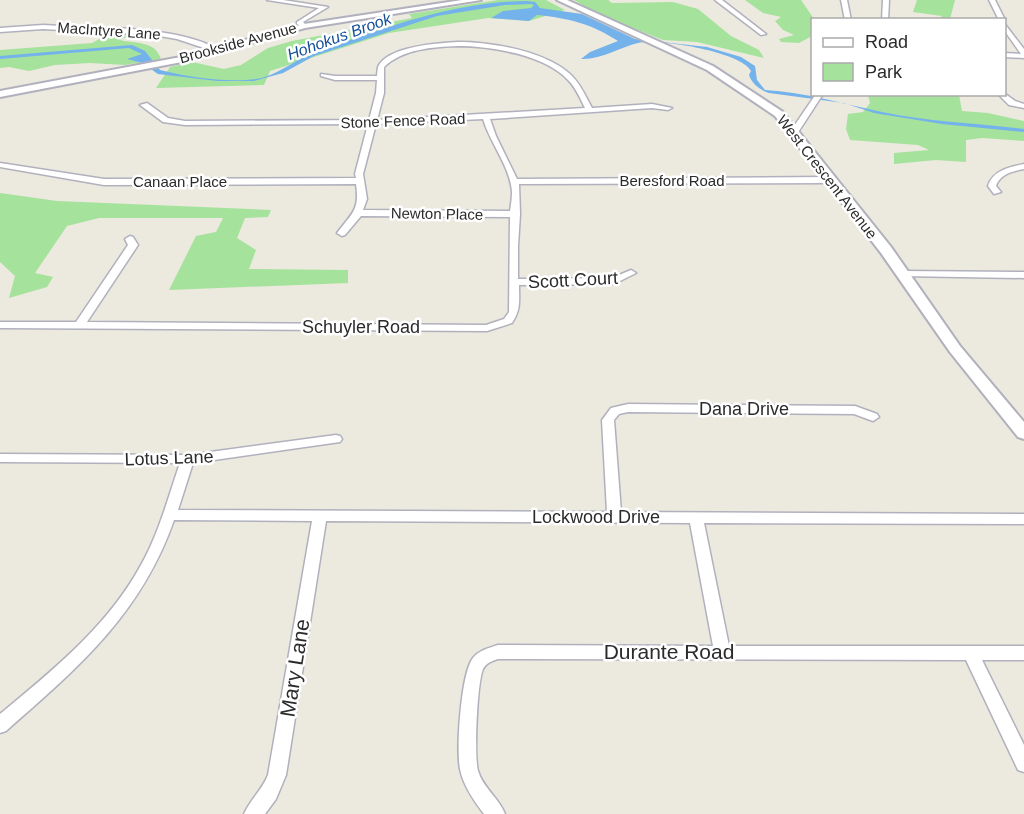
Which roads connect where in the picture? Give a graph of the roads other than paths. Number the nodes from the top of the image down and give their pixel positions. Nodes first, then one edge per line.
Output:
1 (270, 0) edge
2 (477, 0) edge
3 (561, 0) edge
4 (718, 0) edge
5 (844, 0) edge
6 (886, 0) edge
7 (992, 0) edge
8 (848, 18) edge
9 (885, 18) edge
10 (1001, 18) edge
11 (304, 26) junction
12 (1006, 27) edge
13 (0, 30) edge
14 (763, 34) dead end
15 (216, 50) junction
16 (1024, 54) edge
17 (1006, 56) edge
18 (323, 75) dead end
19 (382, 78) junction
20 (0, 94) edge
21 (1003, 96) edge
22 (819, 97) edge
23 (144, 105) dead end
24 (1024, 106) edge
25 (668, 108) dead end
26 (590, 111) junction
27 (486, 118) junction
28 (372, 123) junction
29 (794, 132) junction
30 (0, 165) edge
31 (1024, 166) edge
32 (829, 180) junction
33 (361, 181) junction
34 (514, 182) junction
35 (997, 192) dead end
36 (358, 213) junction
37 (516, 214) junction
38 (342, 233) dead end
39 (130, 239) dead end
40 (631, 273) dead end
41 (903, 273) junction
42 (1024, 275) edge
43 (513, 282) junction
44 (0, 325) edge
45 (80, 325) junction
46 (873, 417) dead end
47 (1024, 433) edge
48 (336, 439) dead end
49 (0, 458) edge
50 (188, 459) junction
51 (168, 515) junction
52 (320, 516) junction
53 (614, 517) junction
54 (696, 518) junction
55 (1024, 519) edge
56 (722, 652) junction
57 (971, 653) junction
58 (1024, 653) edge
59 (0, 725) edge
60 (1024, 764) edge
61 (253, 814) edge
62 (496, 814) edge

1 - 11 street
2 - 11 main road, Brookside Avenue
3 - 29 main road, West Crescent Avenue
4 - 14 street
5 - 8 street
6 - 9 street
7 - 10 street
11 - 15 main road, Brookside Avenue
12 - 16 street
13 - 15 street, MacIntyre Lane
15 - 20 main road, Brookside Avenue
16 - 17 street
18 - 19 street
19 - 26 street
19 - 28 street
21 - 24 street
22 - 29 street
23 - 28 street, Stone Fence Road
25 - 26 street, Stone Fence Road
26 - 27 street, Stone Fence Road
27 - 28 street, Stone Fence Road
27 - 34 street, Schuyler Road
28 - 33 street
29 - 32 main road, West Crescent Avenue
30 - 33 street, Canaan Place
31 - 35 street
32 - 34 street, Beresford Road
32 - 41 main road, West Crescent Avenue
33 - 36 street
34 - 37 street, Schuyler Road
36 - 37 street, Newton Place
36 - 38 street
37 - 43 street, Schuyler Road
39 - 45 street
40 - 43 street, Scott Court
41 - 42 street
41 - 47 main road, West Crescent Avenue
43 - 45 street, Schuyler Road
44 - 45 street, Schuyler Road
46 - 53 street, Dana Drive
48 - 50 street, Lotus Lane
49 - 50 street, Lotus Lane
50 - 51 street
51 - 52 street, Lockwood Drive
51 - 59 street
52 - 53 street, Lockwood Drive
52 - 61 street, Mary Lane
53 - 54 street, Lockwood Drive
54 - 55 street, Lockwood Drive
54 - 56 street
56 - 57 street, Durante Road
56 - 62 street, Durante Road
57 - 58 street, Durante Road
57 - 60 street

